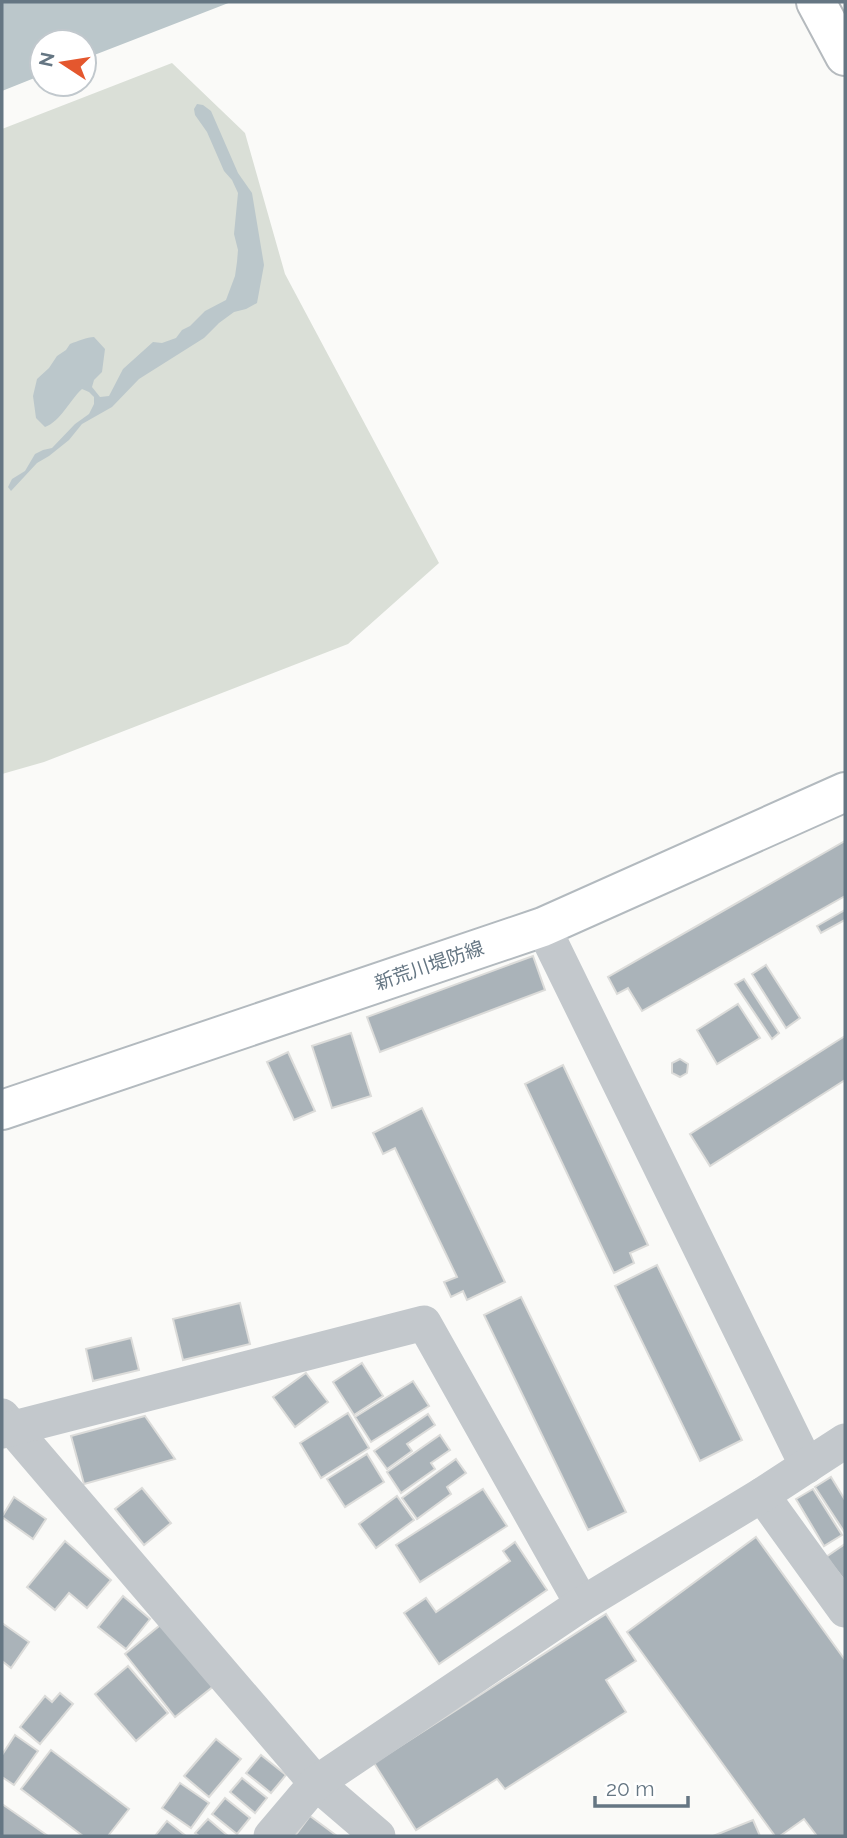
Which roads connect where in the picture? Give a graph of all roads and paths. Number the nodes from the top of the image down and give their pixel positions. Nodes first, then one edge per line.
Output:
1 (816, 2) edge
2 (845, 56) edge
3 (845, 792) edge
4 (543, 927) junction
5 (2, 1110) edge
6 (5, 1425) edge
7 (845, 1441) edge
8 (807, 1466) junction
9 (762, 1495) junction
10 (582, 1604) junction
11 (845, 1610) edge
12 (316, 1783) junction
13 (271, 1836) edge
14 (378, 1836) edge

1 - 2 street
3 - 4 street, 新荒川堤防線
4 - 5 street, 新荒川堤防線
4 - 8 street
6 - 10 street
6 - 12 street
7 - 8 street
8 - 9 street
9 - 10 street
9 - 11 street
10 - 12 street
12 - 13 street
12 - 14 street

